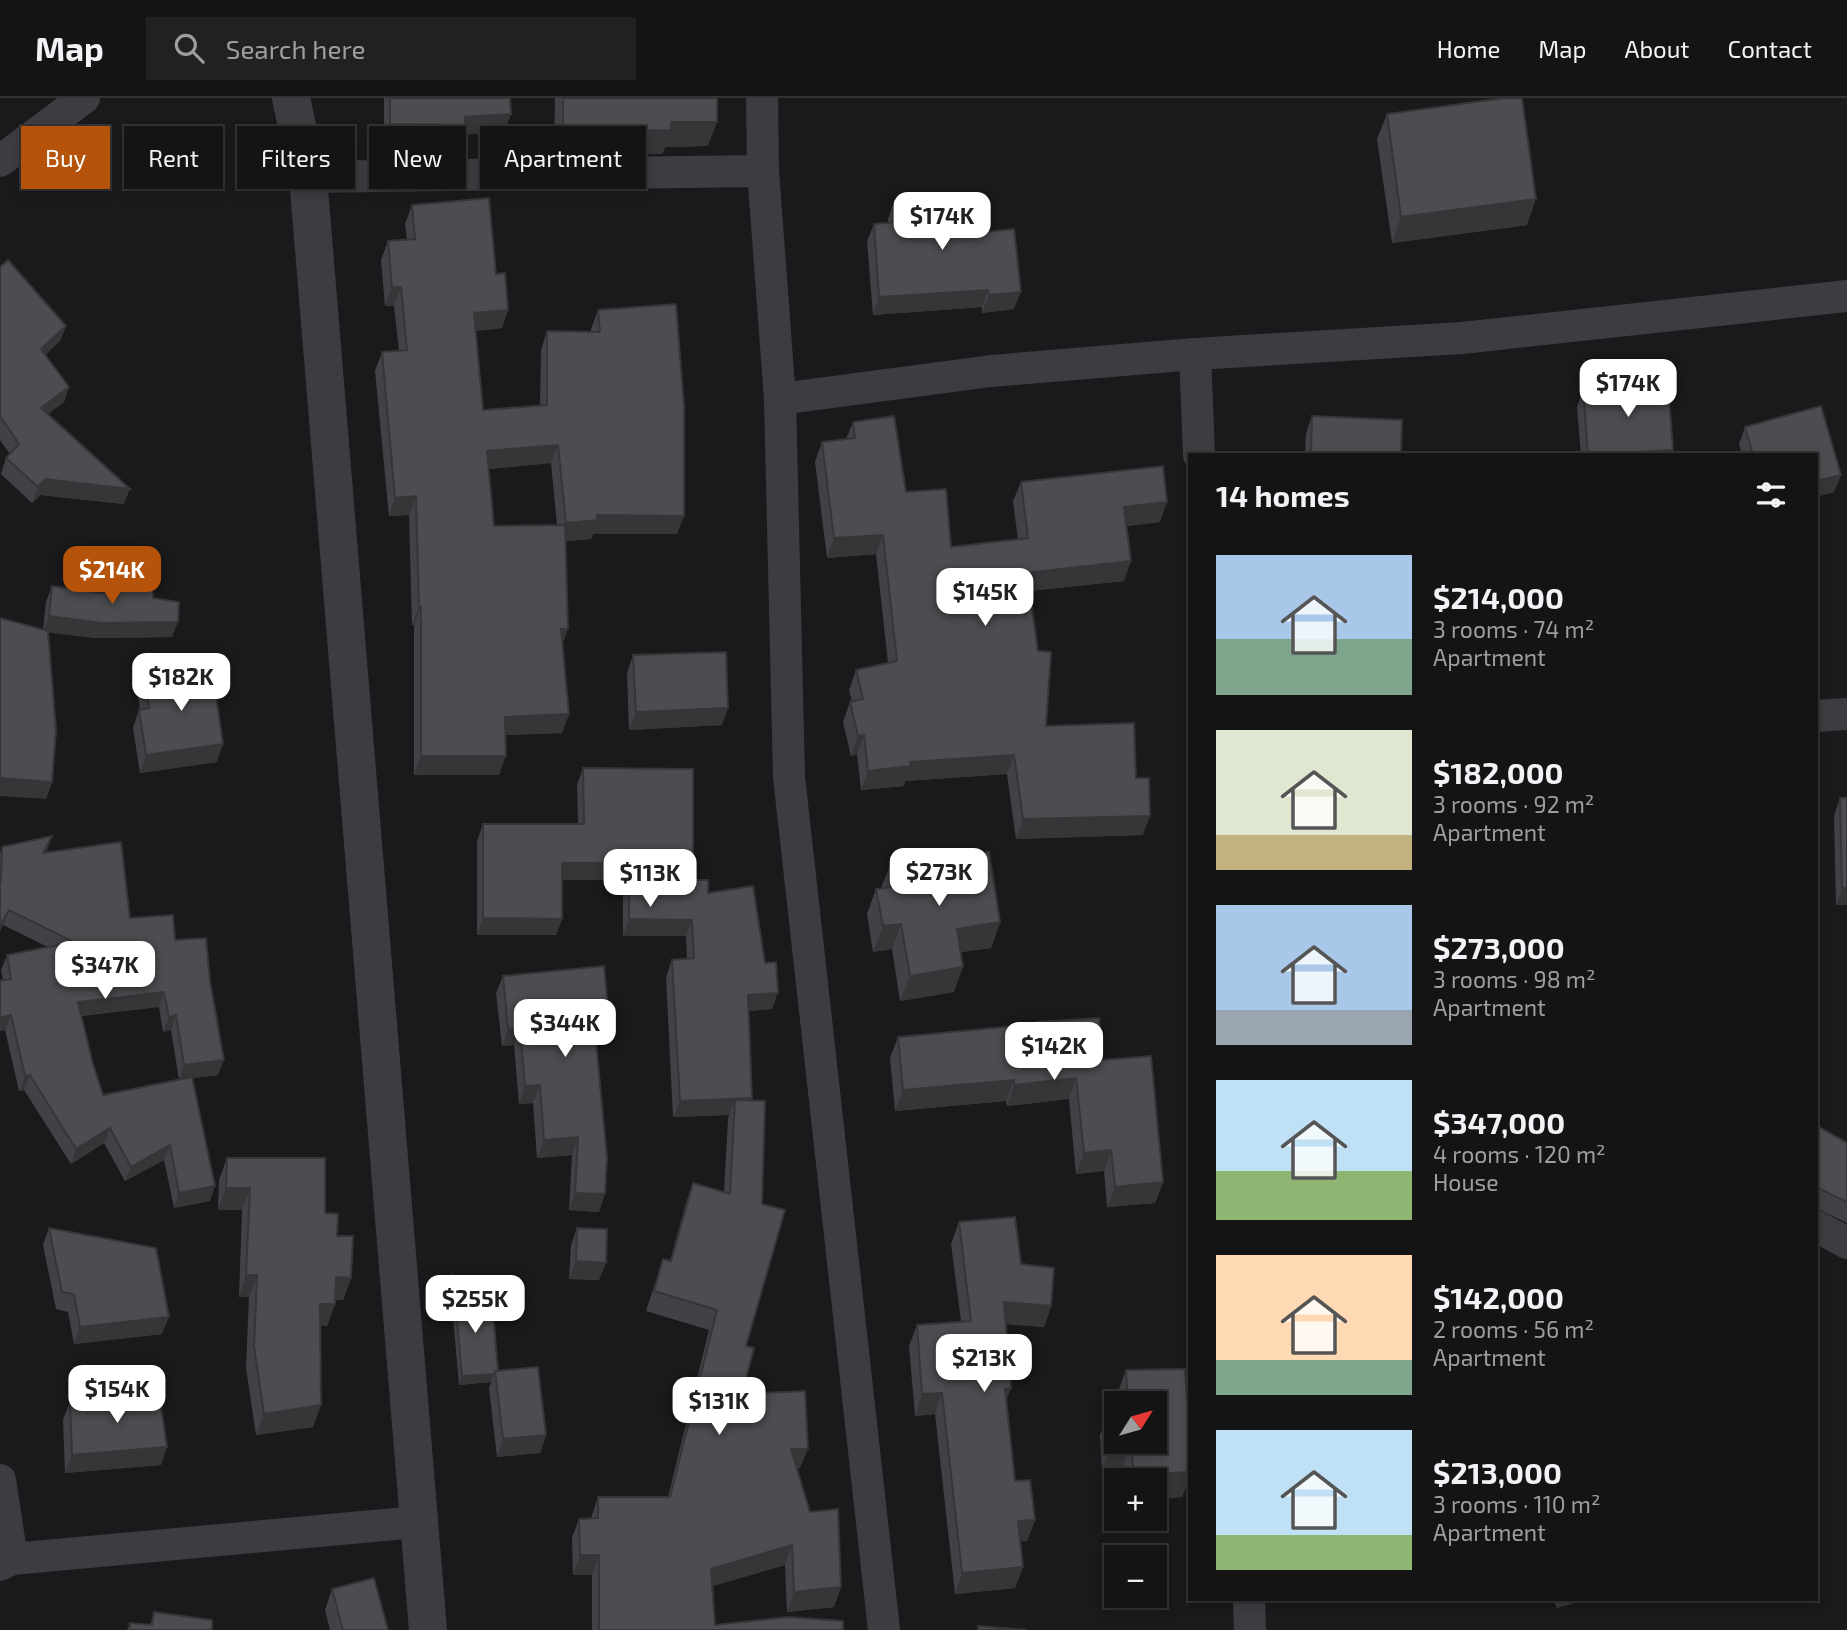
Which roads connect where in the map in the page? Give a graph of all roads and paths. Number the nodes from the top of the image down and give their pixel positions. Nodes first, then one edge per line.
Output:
1 (84, 98) edge
2 (291, 98) edge
3 (762, 98) edge
4 (297, 126) edge
5 (0, 161) edge
6 (763, 171) junction
7 (355, 176) edge
8 (309, 189) edge
9 (1847, 296) edge
10 (1195, 355) junction
11 (780, 399) junction
12 (1199, 453) edge
13 (1847, 714) edge
14 (1818, 716) edge
15 (1818, 1227) edge
16 (1847, 1243) edge
17 (0, 1480) edge
18 (417, 1522) junction
19 (6, 1562) edge
20 (1248, 1601) edge
21 (428, 1630) edge
22 (884, 1630) edge
23 (1250, 1630) edge

1 - 5 street
2 - 4 street
3 - 6 street
6 - 7 street
6 - 11 street
8 - 18 street
9 - 10 street
10 - 11 street
10 - 12 street
11 - 22 street
13 - 14 street
15 - 16 street
17 - 19 street
18 - 19 street
18 - 21 street
20 - 23 street

